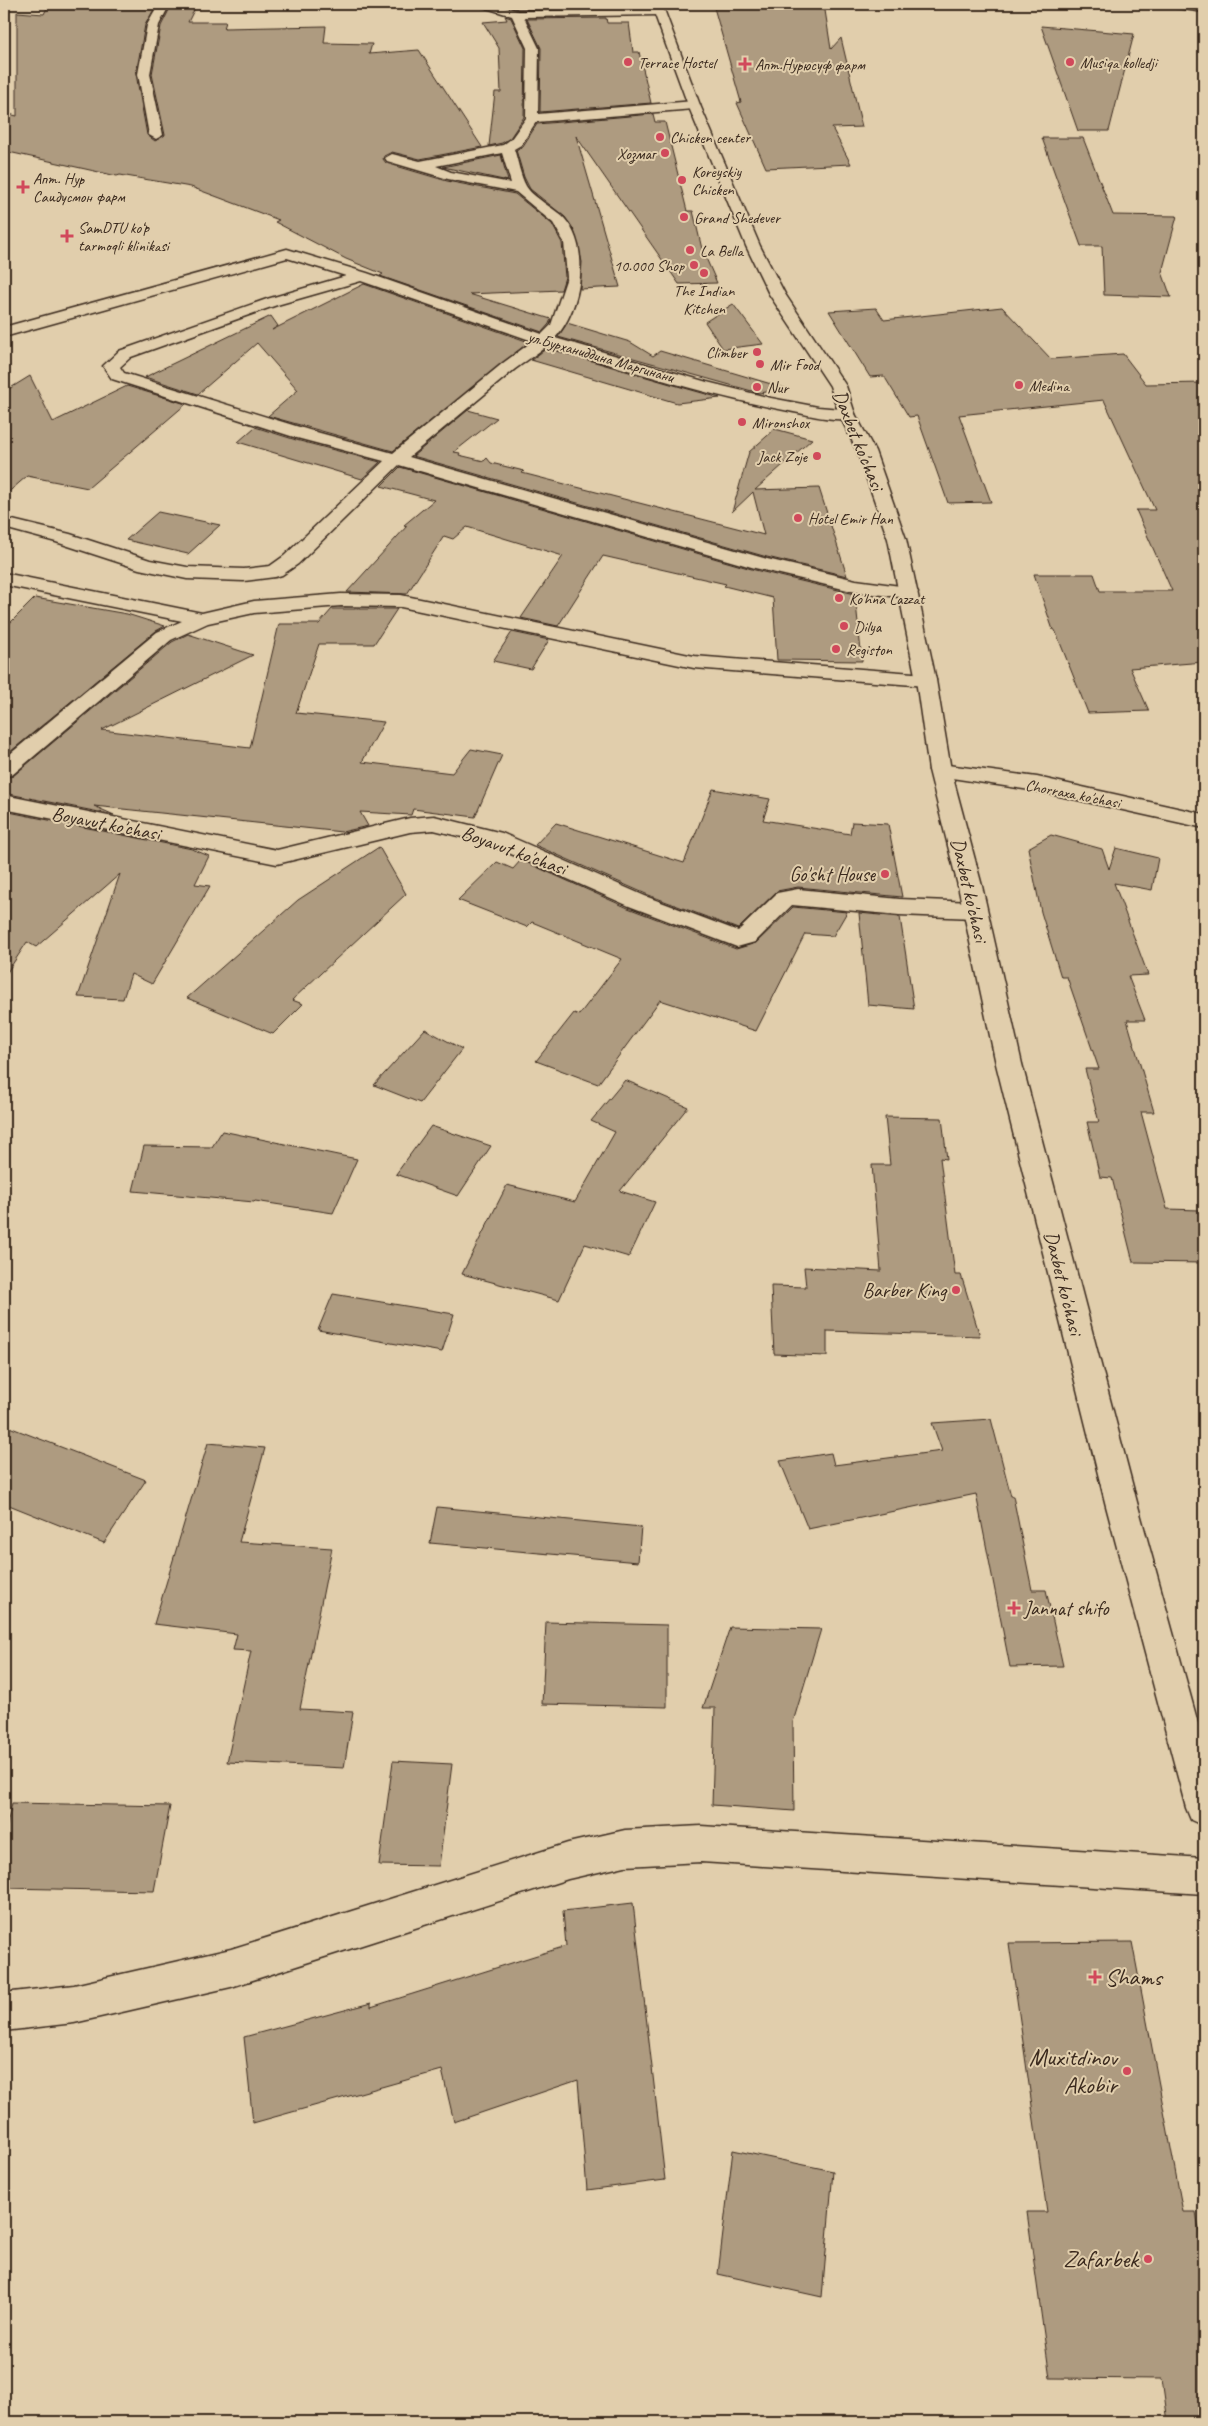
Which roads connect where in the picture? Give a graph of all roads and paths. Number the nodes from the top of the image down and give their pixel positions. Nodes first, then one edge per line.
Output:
1 (164, 4) edge
2 (484, 4) edge
3 (1171, 4) edge
4 (657, 8) edge
5 (1204, 9) edge
6 (517, 14) junction
7 (694, 105) junction
8 (532, 118) junction
9 (156, 135) dead end
10 (506, 148) junction
11 (392, 158) dead end
12 (420, 165) junction
13 (520, 189) junction
14 (362, 276) junction
15 (4, 332) edge
16 (545, 340) junction
17 (847, 414) junction
18 (396, 459) junction
19 (4, 523) edge
20 (4, 580) edge
21 (908, 592) junction
22 (211, 617) junction
23 (926, 680) junction
24 (4, 770) edge
25 (940, 770) junction
26 (4, 802) edge
27 (1204, 821) edge
28 (974, 910) junction
29 (1204, 1808) edge
30 (1204, 1876) edge
31 (4, 2012) edge

1 - 9 street
2 - 6 street
3 - 5 street
4 - 6 street
4 - 7 street, Daxbet ko'chasi
6 - 8 street
7 - 8 street
7 - 17 street, Daxbet ko'chasi
8 - 10 street
10 - 12 street
10 - 13 street
11 - 12 street
12 - 13 street
13 - 16 street
14 - 15 street, ул.Бурханиддина Маргинани
14 - 16 street, ул.Бурханиддина Маргинани
14 - 18 street
16 - 17 street, ул.Бурханиддина Маргинани
16 - 18 street
17 - 21 street, Daxbet ko'chasi
18 - 19 street
18 - 21 street
20 - 22 street
21 - 23 street, Daxbet ko'chasi
22 - 23 street
22 - 24 street
23 - 25 street, Daxbet ko'chasi
25 - 27 street, Chorraxa ko'chasi
25 - 28 street, Daxbet ko'chasi
26 - 28 street, Boyavut ko'chasi
28 - 29 street, Daxbet ko'chasi
30 - 31 street

